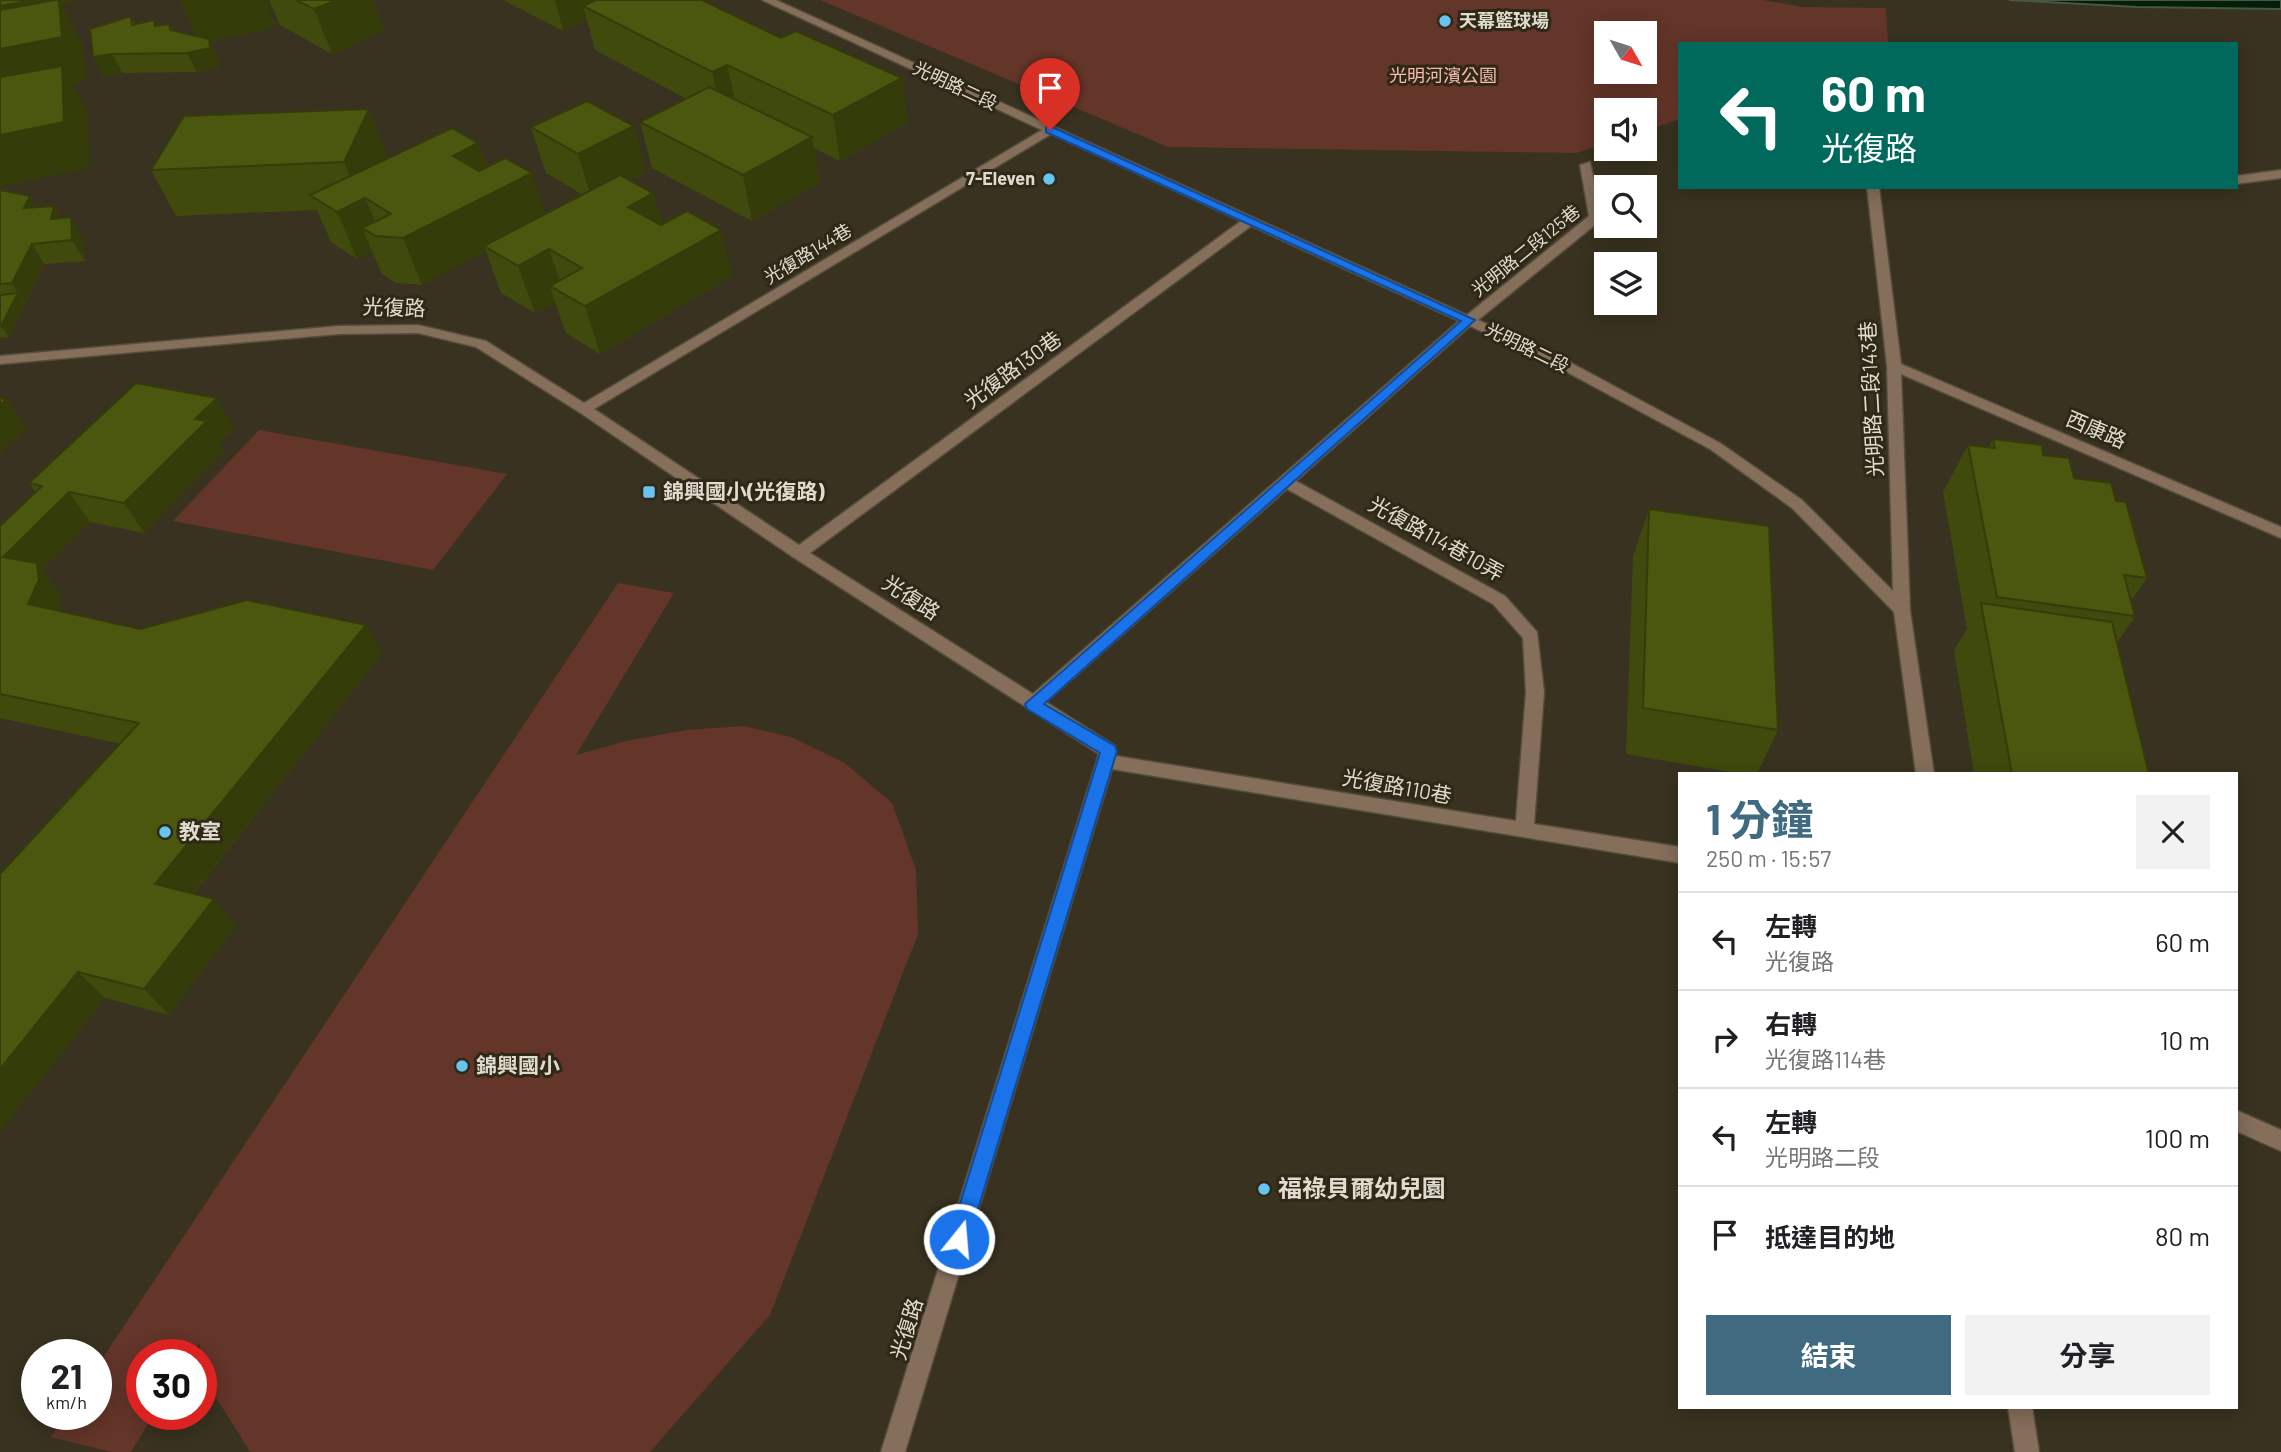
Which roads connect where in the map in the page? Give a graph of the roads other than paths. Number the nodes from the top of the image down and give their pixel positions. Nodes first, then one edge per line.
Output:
1 (767, 0) edge
2 (1050, 130) junction
3 (1586, 165) dead end
4 (2281, 174) edge
5 (2238, 180) edge
6 (1873, 189) edge
7 (1251, 220) junction
8 (1469, 320) junction
9 (0, 360) edge
10 (1894, 366) junction
11 (584, 409) junction
12 (1284, 481) junction
13 (2281, 533) edge
14 (799, 553) junction
15 (1902, 610) junction
16 (1033, 704) junction
17 (1106, 761) junction
18 (1925, 772) edge
19 (1524, 831) junction
20 (1678, 855) edge
21 (2238, 1121) edge
22 (2281, 1141) edge
23 (2020, 1409) edge
24 (893, 1452) edge
25 (2027, 1452) edge

1 - 2 street, 光明路二段
2 - 7 street, 光明路二段
2 - 11 street, 光復路144巷
3 - 8 street, 光明路二段125巷
4 - 5 street
6 - 10 street, 光明路二段143巷
7 - 8 street, 光明路二段
7 - 14 street, 光復路130巷
8 - 12 street
8 - 15 street, 光明路二段
9 - 11 street, 光復路
10 - 13 street, 西康路
10 - 15 street, 光明路二段143巷
11 - 14 street, 光復路
12 - 16 street
12 - 19 street, 光復路114巷10弄
14 - 16 street, 光復路
15 - 18 street
16 - 17 street, 光復路
17 - 19 street, 光復路110巷
17 - 24 street, 光復路
19 - 20 street, 光復路110巷
21 - 22 street
23 - 25 street

